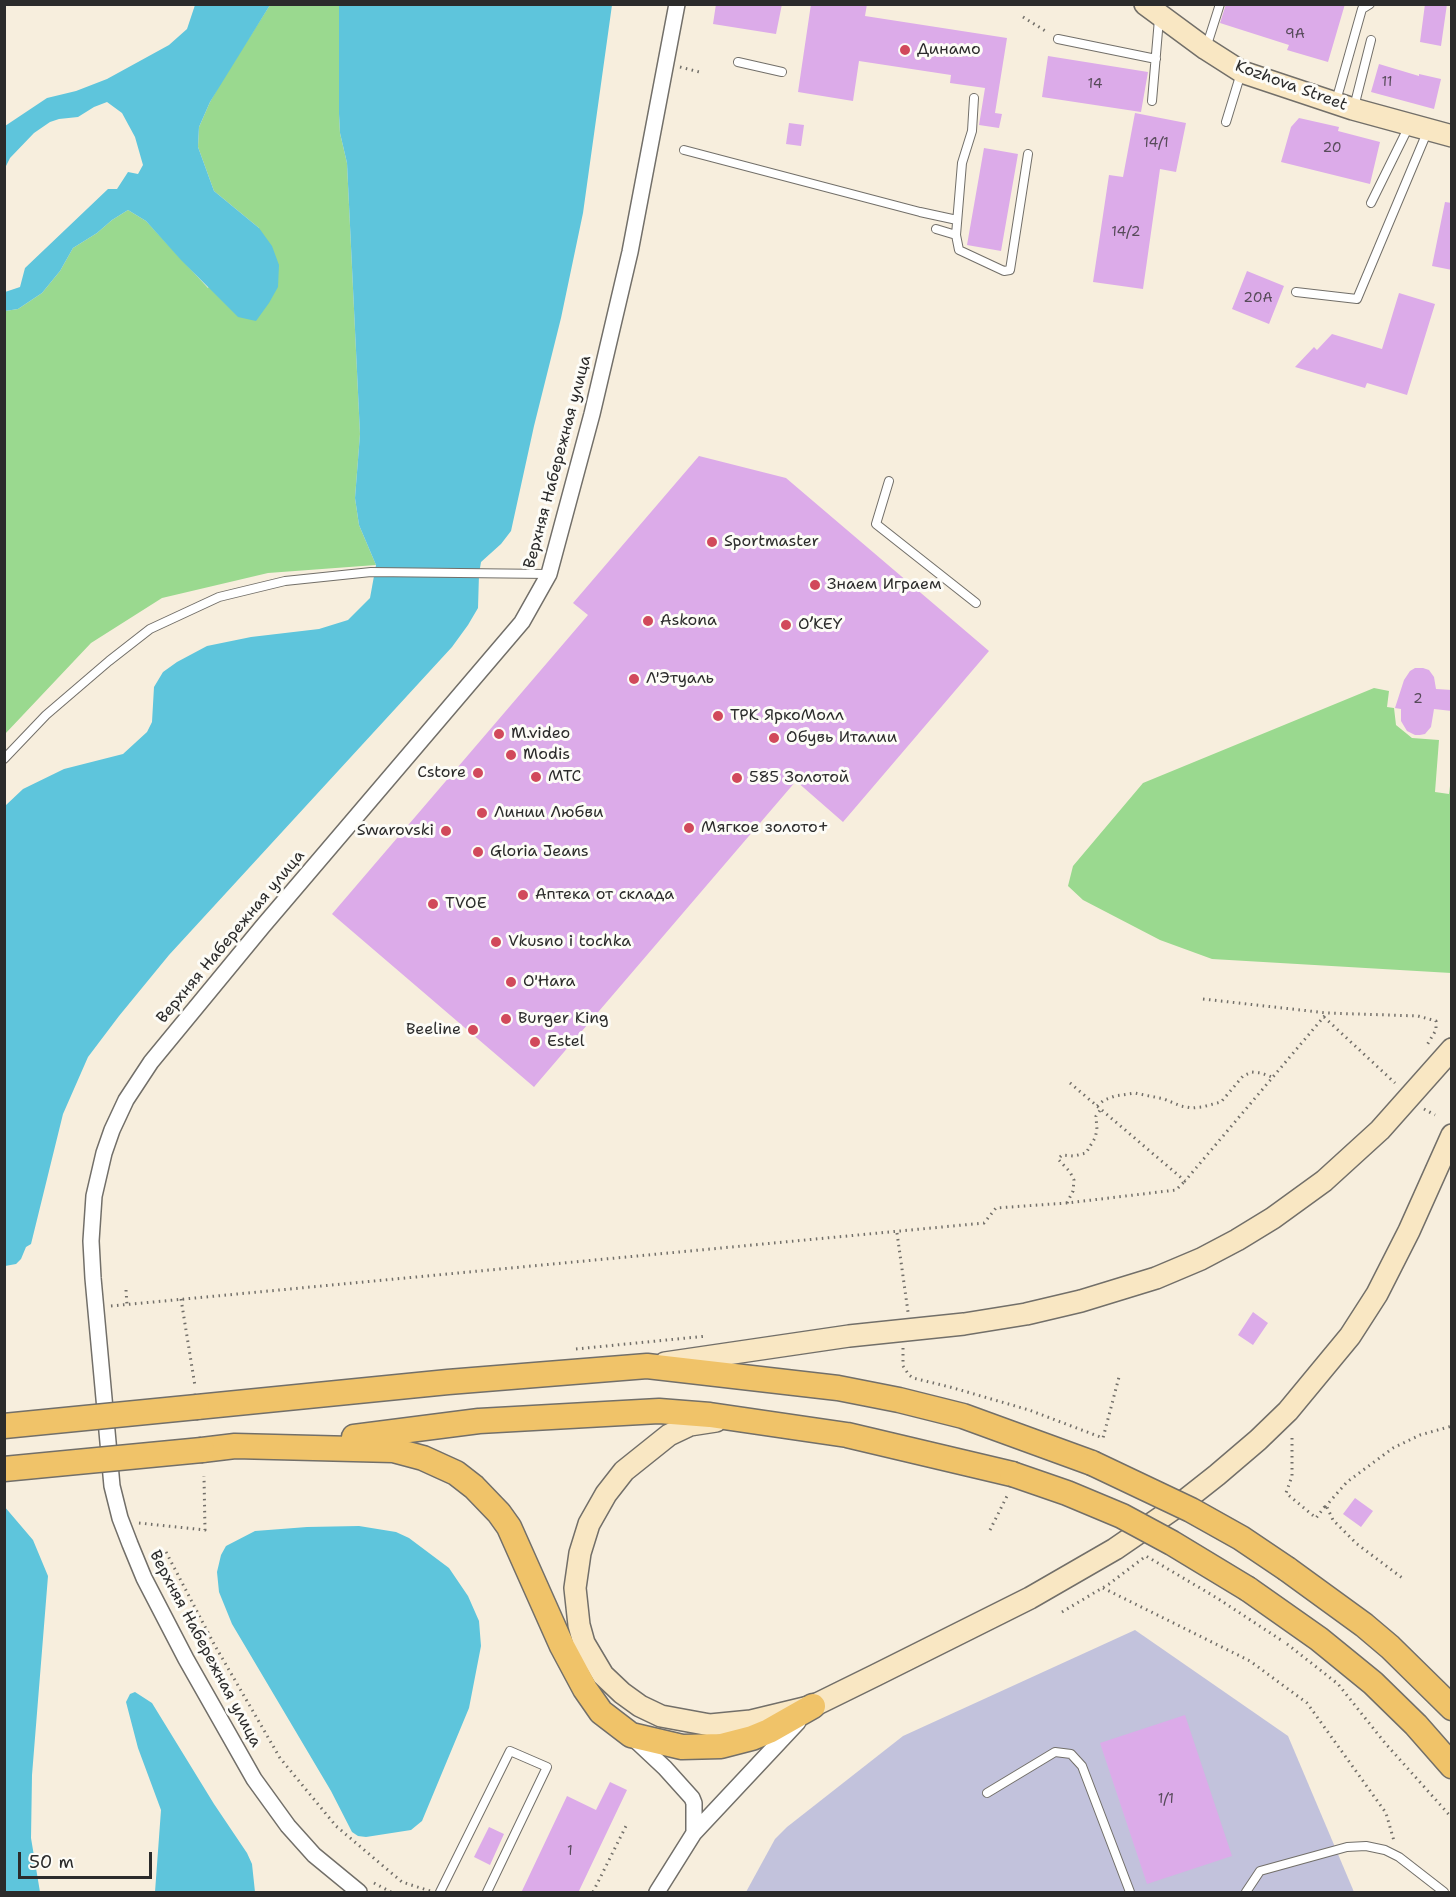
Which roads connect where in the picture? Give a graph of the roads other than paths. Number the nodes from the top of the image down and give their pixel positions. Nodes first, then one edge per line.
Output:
1 (677, 4) edge
2 (1220, 4) edge
3 (1364, 6) edge
4 (1152, 10) edge
5 (1058, 39) road end
6 (1371, 40) dead end
7 (1206, 49) junction
8 (1156, 59) junction
9 (738, 62) dead end
10 (782, 72) dead end
11 (1242, 72) junction
12 (974, 98) dead end
13 (1152, 101) dead end
14 (1344, 106) junction
15 (1226, 122) dead end
16 (1419, 127) junction
17 (1452, 136) edge
18 (684, 150) dead end
19 (1028, 154) dead end
20 (1371, 203) dead end
21 (957, 220) junction
22 (936, 229) dead end
23 (956, 235) junction
24 (1296, 292) dead end
25 (889, 481) dead end
26 (549, 574) junction
27 (976, 603) dead end
28 (4, 759) edge
29 (1452, 1049) edge
30 (1452, 1135) edge
31 (647, 1366) junction
32 (729, 1419) junction
33 (4, 1426) edge
34 (289, 1446) junction
35 (4, 1469) edge
36 (813, 1706) junction
37 (1452, 1708) edge
38 (631, 1736) junction
39 (1452, 1766) edge
40 (987, 1793) dead end
41 (694, 1833) junction
42 (359, 1893) edge
43 (438, 1893) edge
44 (487, 1893) edge
45 (657, 1893) edge
46 (1130, 1893) edge
47 (1246, 1893) edge
48 (1444, 1893) edge

1 - 26 street, Верхняя Набережная улица
2 - 7 lane
3 - 14 lane
4 - 7 main road, Kozhova Street
4 - 8 lane
5 - 8 lane
6 - 14 lane
7 - 11 main road, Kozhova Street
8 - 13 lane
9 - 10 lane
11 - 14 main road, Kozhova Street
11 - 15 lane
12 - 21 lane
14 - 16 main road, Kozhova Street
16 - 17 main road, Kozhova Street
16 - 20 lane
16 - 24 lane
18 - 21 lane
19 - 23 lane
21 - 23 lane
22 - 23 lane
25 - 27 lane
26 - 28 lane
26 - 42 street, Верхняя Набережная улица
29 - 31 main road
30 - 36 main road
31 - 33 main road, bridge
31 - 37 main road, bridge
32 - 34 main road
32 - 36 main road
32 - 39 main road, bridge
34 - 35 main road, bridge
34 - 38 main road
36 - 38 main road
36 - 41 street
38 - 41 street
40 - 46 lane
41 - 45 street
43 - 44 lane
47 - 48 lane

